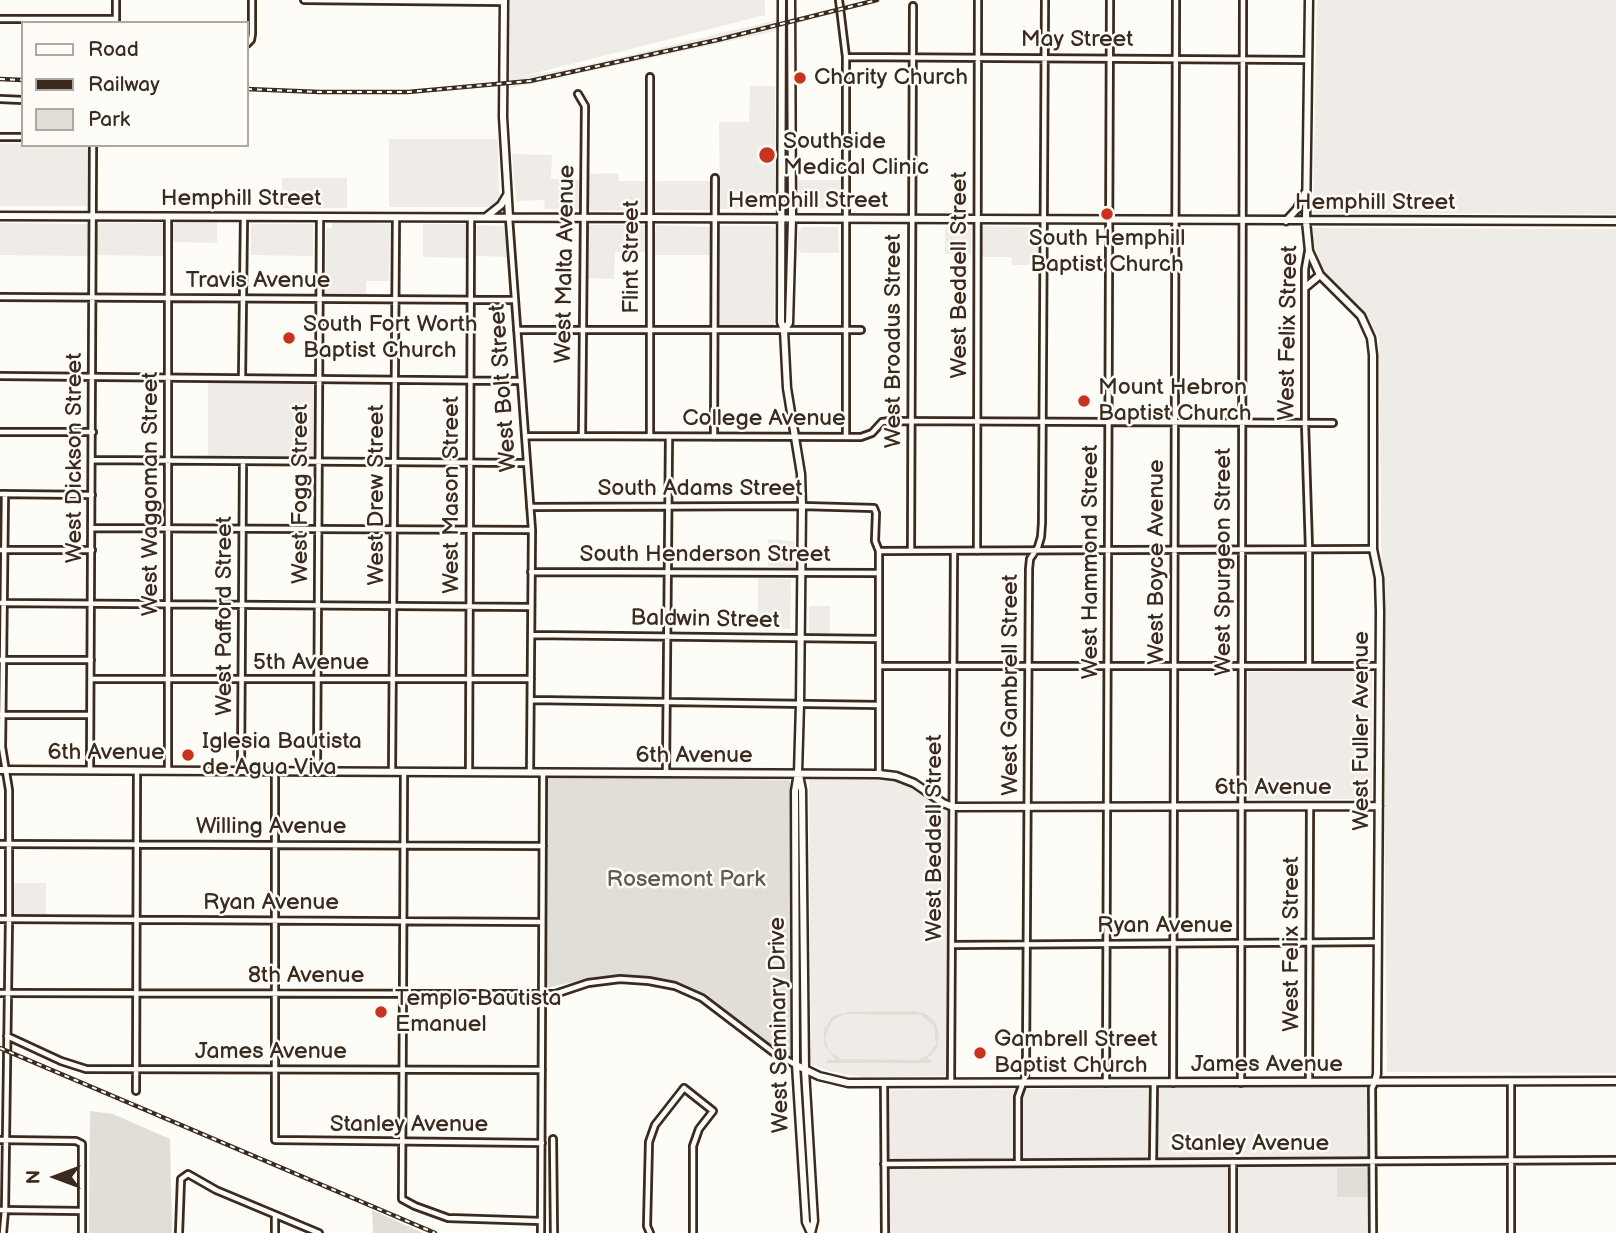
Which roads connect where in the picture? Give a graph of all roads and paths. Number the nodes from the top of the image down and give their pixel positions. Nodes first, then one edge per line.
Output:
1 (116, 0) edge
2 (252, 0) edge
3 (304, 0) edge
4 (376, 0) edge
5 (782, 0) edge
6 (791, 0) edge
7 (839, 0) edge
8 (978, 0) edge
9 (1045, 0) edge
10 (1110, 0) edge
11 (1176, 0) edge
12 (1243, 0) edge
13 (1309, 0) edge
14 (439, 1) edge
15 (504, 1) edge
16 (913, 6) dead end
17 (0, 19) edge
18 (116, 21) edge
19 (248, 42) edge
20 (846, 57) junction
21 (913, 57) junction
22 (978, 57) junction
23 (1045, 58) junction
24 (1110, 58) junction
25 (1176, 58) junction
26 (1242, 59) junction
27 (1308, 60) junction
28 (650, 77) dead end
29 (578, 94) dead end
30 (0, 99) edge
31 (21, 100) edge
32 (782, 122) junction
33 (792, 125) junction
34 (0, 137) edge
35 (21, 137) edge
36 (93, 147) edge
37 (715, 178) dead end
38 (1307, 188) junction
39 (508, 193) junction
40 (0, 216) edge
41 (94, 216) junction
42 (169, 216) junction
43 (244, 217) junction
44 (320, 217) junction
45 (396, 217) junction
46 (471, 217) junction
47 (485, 217) junction
48 (509, 217) junction
49 (650, 217) junction
50 (584, 218) junction
51 (716, 218) junction
52 (782, 219) junction
53 (792, 219) junction
54 (846, 219) junction
55 (912, 219) junction
56 (977, 219) junction
57 (1044, 220) junction
58 (1110, 220) junction
59 (1176, 220) junction
60 (1242, 220) junction
61 (1286, 221) junction
62 (1306, 221) junction
63 (1616, 221) edge
64 (1309, 251) junction
65 (1320, 275) junction
66 (1307, 286) junction
67 (0, 297) edge
68 (94, 297) junction
69 (169, 298) junction
70 (244, 298) junction
71 (320, 299) junction
72 (396, 299) junction
73 (470, 299) junction
74 (515, 300) junction
75 (517, 330) junction
76 (583, 330) junction
77 (650, 330) junction
78 (715, 330) junction
79 (784, 330) junction
80 (845, 330) junction
81 (861, 330) dead end
82 (0, 376) edge
83 (93, 377) junction
84 (168, 378) junction
85 (242, 378) junction
86 (319, 379) junction
87 (395, 380) junction
88 (470, 380) junction
89 (521, 381) junction
90 (912, 421) junction
91 (977, 422) junction
92 (1042, 422) junction
93 (1109, 423) junction
94 (1175, 423) junction
95 (1241, 424) junction
96 (1305, 424) junction
97 (1333, 424) dead end
98 (0, 432) edge
99 (93, 432) junction
100 (525, 436) junction
101 (582, 436) junction
102 (650, 437) junction
103 (669, 437) junction
104 (714, 437) junction
105 (796, 437) junction
106 (846, 437) junction
107 (92, 460) junction
108 (168, 461) junction
109 (243, 461) junction
110 (319, 461) junction
111 (394, 462) junction
112 (470, 463) junction
113 (527, 463) junction
114 (2, 494) edge
115 (92, 495) junction
116 (802, 506) junction
117 (530, 507) junction
118 (669, 507) junction
119 (92, 528) junction
120 (168, 529) junction
121 (243, 529) junction
122 (318, 529) junction
123 (394, 530) junction
124 (470, 530) junction
125 (532, 530) junction
126 (1242, 549) junction
127 (1309, 549) junction
128 (1373, 549) junction
129 (2, 550) edge
130 (92, 550) junction
131 (1034, 550) junction
132 (1108, 550) junction
133 (1175, 550) junction
134 (879, 551) junction
135 (911, 551) junction
136 (954, 551) junction
137 (977, 551) junction
138 (531, 572) junction
139 (802, 572) junction
140 (668, 573) junction
141 (879, 573) junction
142 (1, 603) edge
143 (91, 604) junction
144 (168, 604) junction
145 (242, 605) junction
146 (318, 605) junction
147 (394, 606) junction
148 (469, 606) junction
149 (531, 607) junction
150 (531, 635) junction
151 (667, 637) junction
152 (801, 638) junction
153 (879, 639) junction
154 (2, 660) edge
155 (91, 660) junction
156 (879, 666) junction
157 (954, 666) junction
158 (1028, 666) junction
159 (1108, 666) junction
160 (1174, 666) junction
161 (1242, 666) junction
162 (1309, 666) junction
163 (1380, 666) junction
164 (469, 678) junction
165 (91, 679) junction
166 (531, 679) junction
167 (168, 680) junction
168 (242, 680) junction
169 (317, 680) junction
170 (393, 680) junction
171 (531, 700) junction
172 (667, 702) junction
173 (800, 704) junction
174 (879, 705) junction
175 (1, 715) edge
176 (90, 715) junction
177 (3, 770) edge
178 (90, 770) junction
179 (137, 771) junction
180 (168, 771) junction
181 (241, 771) junction
182 (275, 771) junction
183 (317, 772) junction
184 (393, 772) junction
185 (404, 772) junction
186 (469, 773) junction
187 (530, 773) junction
188 (543, 773) junction
189 (666, 773) junction
190 (798, 774) junction
191 (879, 774) junction
192 (1028, 806) junction
193 (1107, 806) junction
194 (1174, 806) junction
195 (1241, 806) junction
196 (1310, 806) junction
197 (1379, 806) junction
198 (953, 807) junction
199 (0, 844) edge
200 (9, 844) junction
201 (136, 844) junction
202 (275, 845) junction
203 (404, 846) junction
204 (543, 846) junction
205 (794, 881) junction
206 (803, 881) junction
207 (0, 919) edge
208 (9, 919) junction
209 (136, 919) junction
210 (275, 920) junction
211 (403, 921) junction
212 (542, 922) junction
213 (1241, 943) junction
214 (1310, 943) junction
215 (1378, 943) junction
216 (1107, 944) junction
217 (1174, 944) junction
218 (951, 945) junction
219 (1027, 945) junction
220 (795, 990) junction
221 (804, 991) junction
222 (0, 993) edge
223 (8, 993) junction
224 (136, 994) junction
225 (275, 994) junction
226 (403, 994) junction
227 (542, 995) junction
228 (8, 1036) junction
229 (796, 1065) junction
230 (275, 1069) junction
231 (403, 1069) junction
232 (0, 1070) edge
233 (7, 1070) junction
234 (136, 1070) junction
235 (542, 1070) junction
236 (805, 1070) junction
237 (1616, 1081) edge
238 (1375, 1082) junction
239 (1511, 1082) junction
240 (884, 1083) junction
241 (951, 1083) junction
242 (1023, 1083) junction
243 (1106, 1083) junction
244 (1154, 1083) junction
245 (1173, 1083) junction
246 (1241, 1083) junction
247 (1309, 1083) junction
248 (136, 1091) dead end
249 (553, 1139) dead end
250 (3, 1140) edge
251 (402, 1143) junction
252 (541, 1143) junction
253 (1616, 1160) edge
254 (1372, 1161) junction
255 (1511, 1161) junction
256 (1233, 1162) junction
257 (1018, 1163) junction
258 (1153, 1163) junction
259 (884, 1164) junction
260 (3, 1210) edge
261 (82, 1211) junction
262 (275, 1214) junction
263 (541, 1221) junction
264 (3, 1233) edge
265 (82, 1233) edge
266 (179, 1233) edge
267 (275, 1233) edge
268 (318, 1233) edge
269 (541, 1233) edge
270 (554, 1233) edge
271 (650, 1233) edge
272 (693, 1233) edge
273 (811, 1233) edge
274 (885, 1233) edge
275 (1233, 1233) edge
276 (1373, 1233) edge
277 (1511, 1233) edge

1 - 18 street
2 - 19 street
3 - 4 street
4 - 14 street
5 - 32 main road, West Seminary Drive
6 - 33 main road, West Seminary Drive
7 - 20 street
8 - 22 street, West Beddell Street
9 - 23 street, West Gambrell Street
10 - 24 street, West Hammond Street
11 - 25 street, West Boyce Avenue
12 - 26 street, West Spurgeon Street
13 - 27 main road, West Felix Street
14 - 15 street
15 - 39 main road, West Bolt Street
16 - 21 street, West Broadus Street
17 - 18 street
20 - 21 street, May Street
20 - 54 street
21 - 22 street, May Street
21 - 55 street, West Broadus Street
22 - 23 street, May Street
22 - 56 street, West Beddell Street
23 - 24 street, May Street
23 - 57 street, West Gambrell Street
24 - 25 street, May Street
24 - 58 street, West Hammond Street
25 - 26 street, May Street
25 - 59 street, West Boyce Avenue
26 - 27 street, May Street
26 - 60 street, West Spurgeon Street
27 - 38 main road, West Felix Street
28 - 49 street, Flint Street
29 - 50 street, West Malta Avenue
30 - 31 street
32 - 33 main road
32 - 52 main road, West Seminary Drive
33 - 53 main road, West Seminary Drive
34 - 35 street
36 - 41 street, West Dickson Street
37 - 51 street
38 - 61 main road
38 - 62 main road, West Felix Street
39 - 47 main road
39 - 48 main road, West Bolt Street
40 - 41 main road, Hemphill Street
41 - 42 main road, Hemphill Street
41 - 68 street, West Dickson Street
42 - 43 main road, Hemphill Street
42 - 69 street, West Waggoman Street
43 - 44 main road, Hemphill Street
43 - 70 street
44 - 45 main road, Hemphill Street
44 - 71 street, West Fogg Street
45 - 46 main road, Hemphill Street
45 - 72 street, West Drew Street
46 - 47 main road, Hemphill Street
46 - 73 street, West Mason Street
47 - 48 main road, Hemphill Street
48 - 50 main road, Hemphill Street
48 - 74 street, West Bolt Street
49 - 50 main road, Hemphill Street
49 - 51 main road, Hemphill Street
49 - 77 street, Flint Street
50 - 76 street, West Malta Avenue
51 - 52 main road, Hemphill Street
51 - 78 street
52 - 53 main road, Hemphill Street
52 - 79 main road, West Seminary Drive
53 - 54 main road, Hemphill Street
53 - 79 main road, West Seminary Drive
54 - 55 main road, Hemphill Street
54 - 80 street
55 - 56 main road, Hemphill Street
55 - 90 street, West Broadus Street
56 - 57 main road, Hemphill Street
56 - 91 street, West Beddell Street
57 - 58 main road, Hemphill Street
57 - 92 street, West Gambrell Street
58 - 59 main road, Hemphill Street
58 - 93 street, West Hammond Street
59 - 60 main road, Hemphill Street
59 - 94 street, West Boyce Avenue
60 - 61 main road, Hemphill Street
60 - 95 street, West Spurgeon Street
61 - 62 main road, Hemphill Street
62 - 63 main road, Hemphill Street
62 - 64 main road, West Felix Street
64 - 65 main road, West Fuller Avenue
64 - 66 street, West Felix Street
65 - 66 main road
65 - 128 main road, West Fuller Avenue
66 - 96 street, West Felix Street
67 - 68 street, Travis Avenue
68 - 69 street, Travis Avenue
68 - 83 street, West Dickson Street
69 - 70 street, Travis Avenue
69 - 84 street, West Waggoman Street
70 - 71 street, Travis Avenue
70 - 85 street
71 - 72 street, Travis Avenue
71 - 86 street, West Fogg Street
72 - 73 street, Travis Avenue
72 - 87 street, West Drew Street
73 - 74 street, Travis Avenue
73 - 88 street, West Mason Street
74 - 75 street, West Bolt Street
75 - 76 street
75 - 89 street, West Bolt Street
76 - 77 street
76 - 101 street, West Malta Avenue
77 - 78 street
77 - 102 street, Flint Street
78 - 79 street
78 - 104 street
79 - 80 street
79 - 105 main road, West Seminary Drive
80 - 81 street
80 - 106 street
82 - 83 street
83 - 84 street
83 - 99 street, West Dickson Street
84 - 85 street
84 - 108 street, West Waggoman Street
85 - 86 street
86 - 87 street
86 - 110 street, West Fogg Street
87 - 88 street
87 - 111 street, West Drew Street
88 - 89 street
88 - 112 street, West Mason Street
89 - 100 street, West Bolt Street
90 - 91 street, College Avenue
90 - 106 street, College Avenue
90 - 135 street, West Broadus Street
91 - 92 street, College Avenue
91 - 137 street, West Beddell Street
92 - 93 street, College Avenue
92 - 131 street, West Gambrell Street
93 - 94 street, College Avenue
93 - 132 street, West Hammond Street
94 - 95 street, College Avenue
94 - 133 street, West Boyce Avenue
95 - 96 street, College Avenue
95 - 126 street, West Spurgeon Street
96 - 97 street, College Avenue
96 - 127 street, West Felix Street
98 - 99 street
99 - 107 street, West Dickson Street
100 - 101 street, College Avenue
100 - 113 street, West Bolt Street
101 - 102 street, College Avenue
102 - 103 street, College Avenue
103 - 104 street, College Avenue
103 - 118 street
104 - 105 street, College Avenue
105 - 106 street, College Avenue
105 - 116 main road, West Seminary Drive
107 - 108 street
107 - 115 street, West Dickson Street
108 - 109 street
108 - 120 street, West Waggoman Street
109 - 110 street
109 - 121 street, West Pafford Street
110 - 111 street
110 - 122 street, West Fogg Street
111 - 112 street
111 - 123 street, West Drew Street
112 - 113 street
112 - 124 street, West Mason Street
113 - 117 street, West Bolt Street
114 - 115 street
114 - 129 street
115 - 119 street, West Dickson Street
116 - 118 street, South Adams Street
116 - 134 street, South Adams Street
116 - 139 main road, West Seminary Drive
117 - 118 street, South Adams Street
117 - 125 street, West Bolt Street
118 - 140 street
119 - 120 street
119 - 130 street, West Dickson Street
120 - 121 street
120 - 144 street, West Waggoman Street
121 - 122 street
121 - 145 street, West Pafford Street
122 - 123 street
122 - 146 street, West Fogg Street
123 - 124 street
123 - 147 street, West Drew Street
124 - 125 street
124 - 148 street, West Mason Street
125 - 138 street, West Bolt Street
126 - 127 street
126 - 133 street
126 - 161 street, West Spurgeon Street
127 - 128 street
127 - 162 street, West Felix Street
128 - 163 main road, West Fuller Avenue
129 - 130 street
129 - 142 street
130 - 143 street, West Dickson Street
131 - 132 street
131 - 137 street
131 - 158 street, West Gambrell Street
132 - 133 street
132 - 159 street, West Hammond Street
133 - 160 street, West Boyce Avenue
134 - 135 street
134 - 141 street
135 - 136 street
136 - 137 street
136 - 157 street, West Beddell Street
138 - 140 street, South Henderson Street
138 - 149 street, West Bolt Street
139 - 140 street, South Henderson Street
139 - 141 street, South Henderson Street
139 - 152 main road, West Seminary Drive
140 - 151 street
141 - 153 street
142 - 143 street
142 - 154 street
143 - 144 street
143 - 155 street, West Dickson Street
144 - 145 street
144 - 167 street, West Waggoman Street
145 - 146 street
145 - 168 street, West Pafford Street
146 - 147 street
146 - 169 street, West Fogg Street
147 - 148 street
147 - 170 street, West Drew Street
148 - 149 street
148 - 164 street, West Mason Street
149 - 150 street, West Bolt Street
150 - 151 street, Baldwin Street
150 - 166 street, West Bolt Street
151 - 152 street, Baldwin Street
151 - 172 street
152 - 153 street, Baldwin Street
152 - 173 main road, West Seminary Drive
153 - 156 street
154 - 155 street
154 - 175 street
155 - 165 street, West Dickson Street
156 - 157 street
156 - 174 street
157 - 158 street
157 - 198 street, West Beddell Street
158 - 159 street
158 - 192 street, West Gambrell Street
159 - 160 street
159 - 193 street, West Hammond Street
160 - 161 street
160 - 194 street, West Boyce Avenue
161 - 162 street
161 - 195 street, West Spurgeon Street
162 - 163 street
163 - 197 main road, West Fuller Avenue
164 - 166 street, 5th Avenue
164 - 170 street, 5th Avenue
164 - 186 street, West Mason Street
165 - 167 street, 5th Avenue
165 - 176 street, West Dickson Street
166 - 171 street, West Bolt Street
167 - 168 street, 5th Avenue
167 - 180 street, West Waggoman Street
168 - 169 street, 5th Avenue
168 - 181 street, West Pafford Street
169 - 170 street, 5th Avenue
169 - 183 street, West Fogg Street
170 - 184 street, West Drew Street
171 - 172 street
171 - 187 street, West Bolt Street
172 - 173 street
172 - 189 street
173 - 174 street
173 - 190 main road, West Seminary Drive
174 - 191 street
175 - 176 street
175 - 177 street
176 - 178 street, West Dickson Street
177 - 178 main road, 6th Avenue
177 - 200 street
178 - 179 main road, 6th Avenue
179 - 180 main road, 6th Avenue
179 - 201 street
180 - 181 main road, 6th Avenue
181 - 182 main road, 6th Avenue
182 - 183 main road, 6th Avenue
182 - 202 street
183 - 184 main road, 6th Avenue
184 - 185 main road, 6th Avenue
185 - 186 main road, 6th Avenue
185 - 203 street
186 - 187 main road, 6th Avenue
187 - 188 main road, 6th Avenue
188 - 189 main road, 6th Avenue
188 - 204 street
189 - 190 main road, 6th Avenue
190 - 191 main road, 6th Avenue
190 - 205 main road, West Seminary Drive
190 - 206 main road, West Seminary Drive
191 - 198 main road, 6th Avenue
192 - 193 main road, 6th Avenue
192 - 198 main road, 6th Avenue
192 - 219 street, West Gambrell Street
193 - 194 main road, 6th Avenue
193 - 216 street, West Hammond Street
194 - 195 main road, 6th Avenue
194 - 217 street, West Boyce Avenue
195 - 196 main road, 6th Avenue
195 - 213 street, West Spurgeon Street
196 - 197 main road, 6th Avenue
196 - 214 street, West Felix Street
197 - 215 main road, West Fuller Avenue
198 - 218 street, West Beddell Street
199 - 200 street, Willing Avenue
200 - 201 street, Willing Avenue
200 - 208 street
201 - 202 street, Willing Avenue
201 - 209 street
202 - 203 street, Willing Avenue
202 - 210 street
203 - 204 street, Willing Avenue
203 - 211 street
204 - 212 street
205 - 206 main road
205 - 220 main road, West Seminary Drive
206 - 221 main road, West Seminary Drive
207 - 208 street, Ryan Avenue
208 - 209 street, Ryan Avenue
208 - 223 street
209 - 210 street, Ryan Avenue
209 - 224 street
210 - 211 street, Ryan Avenue
210 - 225 street
211 - 212 street, Ryan Avenue
211 - 226 street
212 - 227 street
213 - 214 street, Ryan Avenue
213 - 217 street, Ryan Avenue
213 - 246 street, West Spurgeon Street
214 - 215 street, Ryan Avenue
214 - 247 street, West Felix Street
215 - 238 main road, West Fuller Avenue
216 - 217 street, Ryan Avenue
216 - 219 street, Ryan Avenue
216 - 243 street, West Hammond Street
217 - 245 street, West Boyce Avenue
218 - 219 street, Ryan Avenue
218 - 241 street, West Beddell Street
219 - 242 street, West Gambrell Street
220 - 221 main road
220 - 229 main road, West Seminary Drive
221 - 236 main road, West Seminary Drive
222 - 223 street, 8th Avenue
223 - 224 street, 8th Avenue
223 - 228 street
224 - 225 street, 8th Avenue
224 - 234 street
225 - 226 street, 8th Avenue
225 - 230 street
226 - 227 street, 8th Avenue
226 - 231 street
227 - 229 street, 8th Avenue
227 - 235 street
228 - 233 street
228 - 234 street, James Avenue
229 - 236 main road, James Avenue
229 - 273 main road, West Seminary Drive
230 - 231 street, James Avenue
230 - 234 street, James Avenue
230 - 251 street, Stanley Avenue
231 - 235 street, James Avenue
231 - 251 street
232 - 233 street
233 - 250 street
234 - 248 street
235 - 252 street
236 - 240 main road, James Avenue
236 - 273 main road, West Seminary Drive
237 - 239 main road, James Avenue
238 - 239 main road, James Avenue
238 - 247 main road, James Avenue
238 - 254 street, West Fuller Avenue
239 - 255 street
240 - 241 main road, James Avenue
240 - 259 street
241 - 242 main road, James Avenue
242 - 243 main road, James Avenue
242 - 257 street, West Gambrell Street
243 - 244 main road, James Avenue
244 - 245 main road, James Avenue
244 - 258 street
245 - 246 main road, James Avenue
246 - 247 main road, James Avenue
249 - 270 street
250 - 260 street
250 - 261 street
251 - 252 street, Stanley Avenue
251 - 263 street
252 - 263 street
253 - 255 street, Stanley Avenue
254 - 255 street, Stanley Avenue
254 - 256 street, Stanley Avenue
254 - 276 street, West Fuller Avenue
255 - 277 street
256 - 258 street, Stanley Avenue
256 - 275 street
257 - 258 street, Stanley Avenue
257 - 259 street, Stanley Avenue
259 - 274 street
260 - 261 street
260 - 264 street
261 - 265 street
262 - 266 street
262 - 267 street
262 - 268 street
263 - 269 street
271 - 272 street

